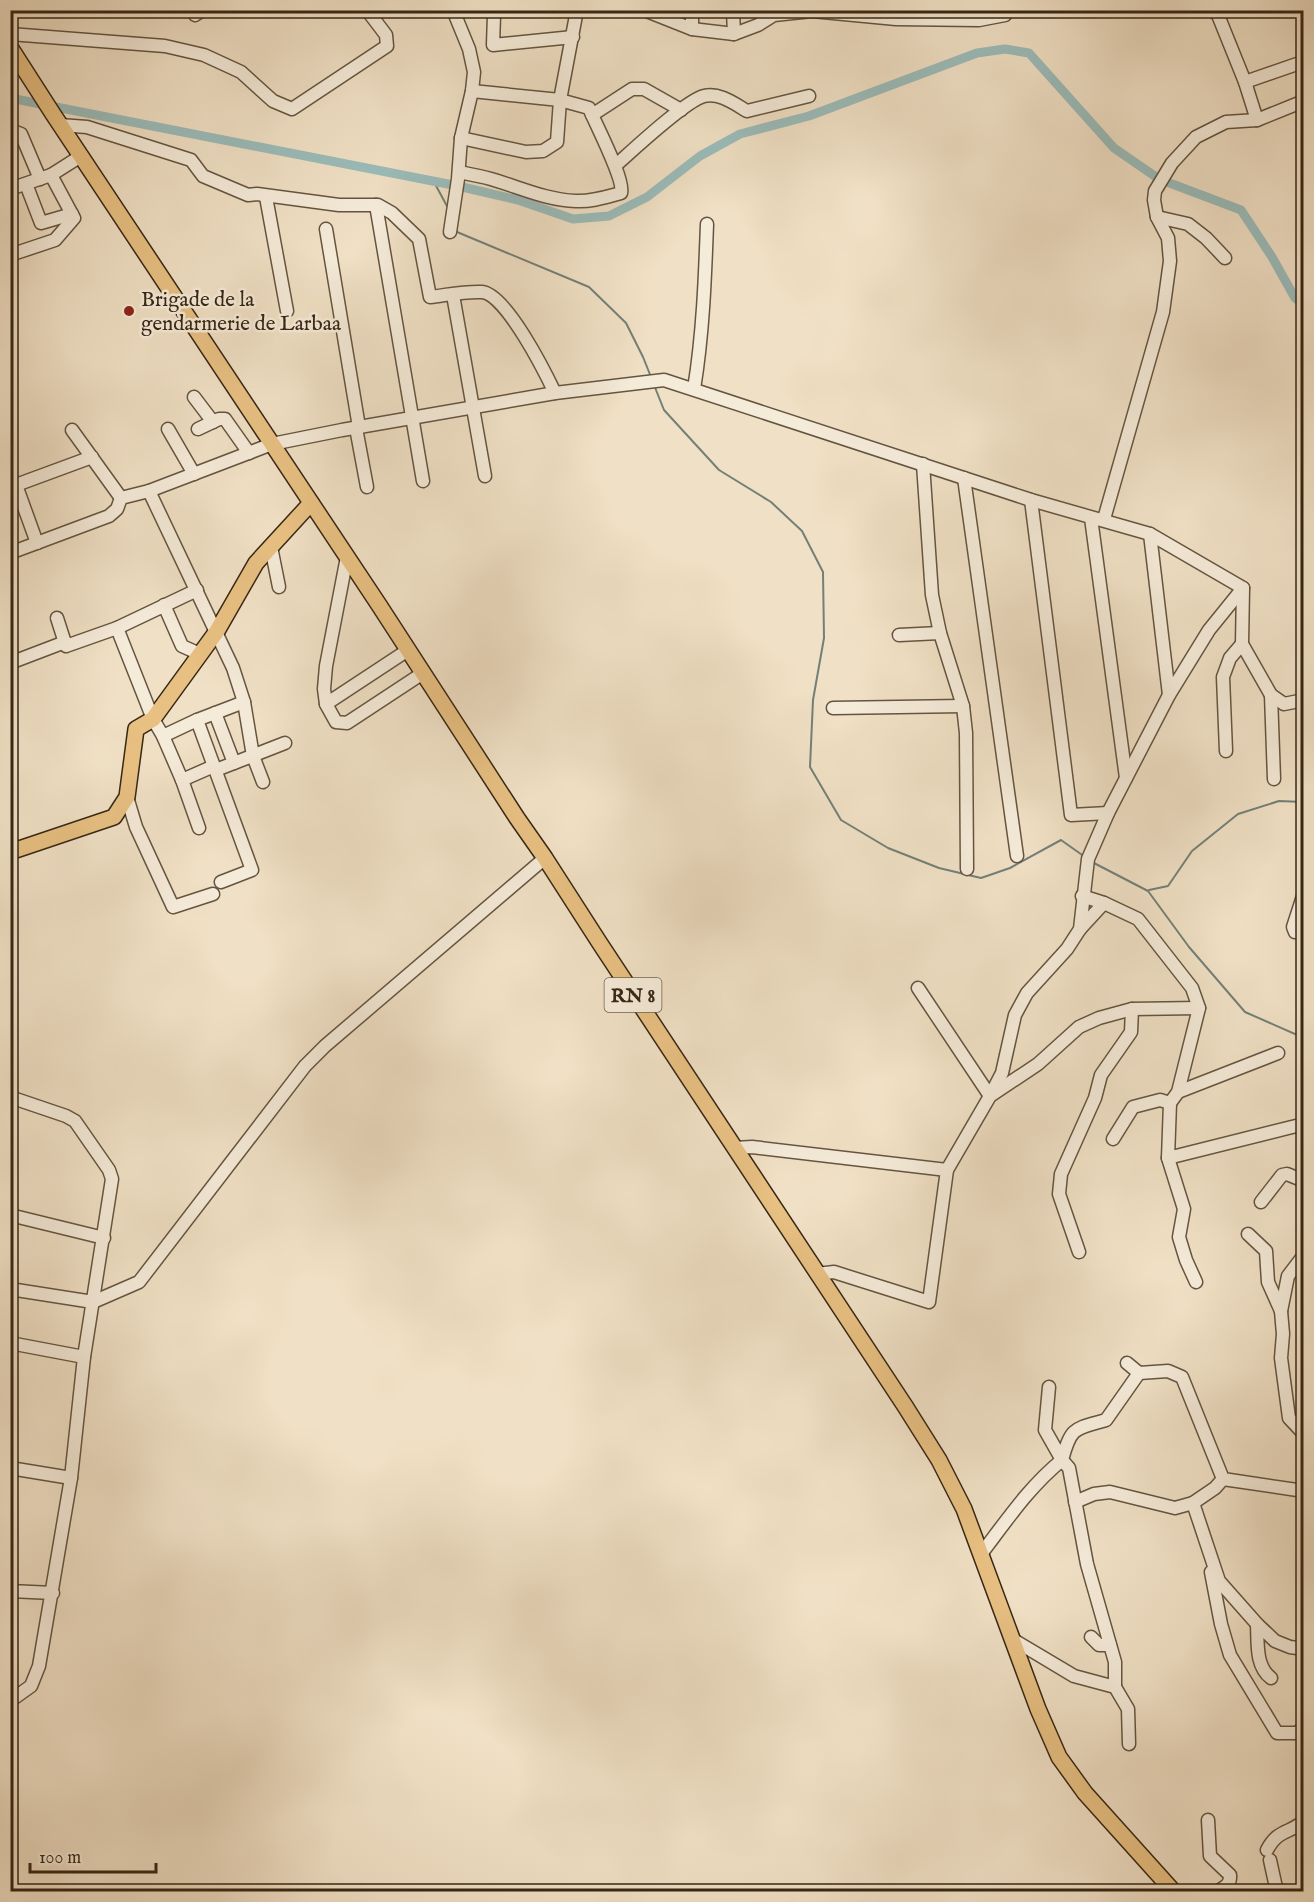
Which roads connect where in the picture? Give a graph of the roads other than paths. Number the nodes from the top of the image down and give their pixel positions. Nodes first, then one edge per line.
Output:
1 (192, 10) edge
2 (203, 10) edge
3 (367, 10) edge
4 (453, 10) edge
5 (576, 10) edge
6 (644, 10) edge
7 (692, 10) edge
8 (733, 10) edge
9 (1009, 10) edge
10 (1216, 12) edge
11 (494, 15) dead end
12 (896, 15) edge
13 (692, 29) junction
14 (10, 34) edge
15 (734, 34) junction
16 (573, 37) junction
17 (10, 47) edge
18 (1297, 64) dead end
19 (1245, 82) junction
20 (472, 91) junction
21 (809, 96) dead end
22 (560, 100) junction
23 (1304, 101) edge
24 (681, 110) junction
25 (592, 115) junction
26 (56, 120) junction
27 (1257, 120) junction
28 (10, 130) edge
29 (461, 138) junction
30 (81, 156) junction
31 (616, 165) junction
32 (459, 175) junction
33 (46, 177) junction
34 (26, 184) junction
35 (10, 189) edge
36 (266, 197) junction
37 (376, 205) junction
38 (72, 214) junction
39 (1157, 217) junction
40 (706, 224) dead end
41 (326, 229) dead end
42 (450, 232) dead end
43 (10, 255) edge
44 (1225, 258) dead end
45 (453, 295) junction
46 (287, 311) dead end
47 (694, 389) junction
48 (555, 393) junction
49 (194, 397) dead end
50 (473, 407) junction
51 (412, 418) junction
52 (213, 422) junction
53 (357, 427) junction
54 (168, 429) dead end
55 (198, 429) dead end
56 (72, 430) dead end
57 (272, 444) junction
58 (249, 453) junction
59 (92, 457) junction
60 (923, 464) junction
61 (194, 474) junction
62 (485, 476) dead end
63 (964, 478) junction
64 (423, 482) dead end
65 (13, 487) edge
66 (366, 487) dead end
67 (149, 491) junction
68 (122, 498) junction
69 (1031, 500) junction
70 (311, 503) junction
71 (1097, 519) junction
72 (1150, 534) junction
73 (38, 543) junction
74 (271, 547) junction
75 (10, 553) edge
76 (347, 557) junction
77 (279, 587) dead end
78 (1244, 588) junction
79 (196, 590) junction
80 (164, 605) junction
81 (57, 618) dead end
82 (117, 628) junction
83 (217, 631) junction
84 (940, 633) junction
85 (899, 635) dead end
86 (65, 642) junction
87 (1242, 644) junction
88 (408, 650) junction
89 (200, 654) junction
90 (10, 663) edge
91 (423, 673) junction
92 (1169, 695) junction
93 (1271, 695) junction
94 (1304, 700) edge
95 (244, 702) junction
96 (326, 704) junction
97 (963, 706) junction
98 (833, 708) dead end
99 (215, 713) junction
100 (153, 719) junction
101 (197, 720) junction
102 (164, 736) junction
103 (285, 743) dead end
104 (1226, 751) dead end
105 (253, 756) junction
106 (234, 763) junction
107 (215, 768) junction
108 (1126, 778) junction
109 (1274, 779) dead end
110 (182, 780) junction
111 (263, 782) dead end
112 (127, 797) junction
113 (1108, 813) junction
114 (199, 828) dead end
115 (10, 852) edge
116 (1017, 856) dead end
117 (545, 858) junction
118 (968, 869) dead end
119 (221, 882) dead end
120 (1304, 892) edge
121 (213, 894) dead end
122 (1082, 896) junction
123 (1104, 903) junction
124 (1080, 929) junction
125 (1304, 932) edge
126 (918, 988) dead end
127 (1199, 1008) junction
128 (1132, 1009) junction
129 (1278, 1053) dead end
130 (1178, 1092) junction
131 (990, 1095) junction
132 (10, 1097) edge
133 (1170, 1103) junction
134 (1304, 1124) edge
135 (1113, 1139) dead end
136 (735, 1148) junction
137 (1168, 1158) junction
138 (947, 1170) junction
139 (1304, 1181) edge
140 (1261, 1202) dead end
141 (10, 1215) edge
142 (1248, 1234) dead end
143 (104, 1238) junction
144 (1079, 1252) dead end
145 (1304, 1255) edge
146 (817, 1274) junction
147 (1196, 1282) dead end
148 (10, 1289) edge
149 (93, 1302) junction
150 (1281, 1311) junction
151 (10, 1343) edge
152 (84, 1357) junction
153 (1126, 1363) dead end
154 (1139, 1373) junction
155 (1048, 1387) dead end
156 (1304, 1434) edge
157 (1062, 1460) junction
158 (10, 1468) edge
159 (71, 1478) junction
160 (1223, 1479) junction
161 (1304, 1491) edge
162 (1075, 1502) junction
163 (1193, 1503) junction
164 (981, 1554) junction
165 (1214, 1565) junction
166 (10, 1591) edge
167 (53, 1593) junction
168 (1257, 1624) junction
169 (1091, 1637) dead end
170 (1012, 1639) junction
171 (1110, 1645) junction
172 (1304, 1648) edge
173 (1271, 1678) dead end
174 (1115, 1687) junction
175 (10, 1701) edge
176 (1304, 1727) edge
177 (1129, 1744) dead end
178 (1208, 1820) dead end
179 (1304, 1821) edge
180 (1174, 1892) edge
181 (1217, 1892) edge
182 (1277, 1892) edge

1 - 2 street
3 - 14 street
4 - 20 street
5 - 16 street
6 - 13 street
7 - 13 street
8 - 15 street
9 - 12 street
10 - 19 street
11 - 16 street
12 - 15 street
13 - 15 street
16 - 22 street
17 - 26 main road, RN 8
18 - 19 street
19 - 27 street
20 - 22 street
20 - 29 street
21 - 24 street
22 - 25 street
22 - 29 street
23 - 27 street
24 - 25 street
24 - 31 street
25 - 31 street
26 - 30 main road, RN 8
26 - 36 street
27 - 39 street
28 - 33 street
29 - 32 street
30 - 33 street
30 - 57 main road, RN 8
31 - 32 street
32 - 42 street
33 - 34 street
33 - 38 street
34 - 35 street
34 - 38 street
36 - 37 street
36 - 46 street
37 - 45 street
37 - 51 street
38 - 43 street
39 - 44 street
39 - 71 street
40 - 47 street
41 - 53 street
45 - 48 street
45 - 50 street
47 - 48 street
47 - 60 street
48 - 50 street
49 - 52 street
50 - 51 street
50 - 62 street
51 - 53 street
51 - 64 street
52 - 55 street
52 - 58 street
53 - 57 street
53 - 66 street
54 - 61 street
56 - 59 street
57 - 58 street
57 - 70 main road, RN 8
58 - 61 street
59 - 65 street
59 - 68 street
60 - 63 street
60 - 84 street
61 - 67 street
63 - 69 street
63 - 116 street
65 - 73 street
67 - 68 street
67 - 79 street
68 - 73 street
69 - 71 street
69 - 113 street
70 - 74 main road
70 - 76 main road, RN 8
71 - 72 street
71 - 108 street
72 - 78 street
72 - 92 street
73 - 75 street
74 - 77 street
74 - 83 main road
76 - 88 main road, RN 8
76 - 96 street
78 - 87 street
78 - 92 street
79 - 80 street
79 - 83 street
80 - 82 street
80 - 89 street
81 - 86 street
82 - 86 street
82 - 100 street
83 - 89 main road
83 - 95 street
84 - 85 street
84 - 97 street
86 - 90 street
87 - 93 street
87 - 104 street
88 - 91 main road, RN 8
88 - 96 street
89 - 100 main road
91 - 96 street
91 - 117 main road, RN 8
92 - 108 street
93 - 94 street
93 - 109 street
95 - 99 street
95 - 105 street
97 - 98 street
97 - 118 street
99 - 101 street
99 - 106 street
100 - 102 street
100 - 112 main road
101 - 102 street
101 - 107 street
102 - 110 street
103 - 105 street
105 - 106 street
105 - 111 street
106 - 107 street
107 - 110 street
107 - 119 street
108 - 113 street
110 - 114 street
112 - 115 main road
112 - 121 street
113 - 122 street
117 - 136 main road, RN 8
117 - 149 street
120 - 125 street
122 - 123 street
122 - 124 street
123 - 124 street
123 - 127 street
124 - 131 street
126 - 131 street
127 - 128 street
127 - 130 street
128 - 131 street
128 - 144 street
129 - 130 street
130 - 133 street
131 - 138 street
132 - 143 street
133 - 135 street
133 - 137 street
134 - 137 street
136 - 138 street
136 - 146 main road, RN 8
137 - 147 street
138 - 146 street
139 - 140 street
141 - 143 street
142 - 150 street
143 - 149 street
145 - 150 street
146 - 164 main road, RN 8
148 - 149 street
149 - 152 street
150 - 156 street
151 - 152 street
152 - 159 street
153 - 154 street
154 - 157 street
154 - 160 street
155 - 157 street
157 - 162 street
157 - 164 street
158 - 159 street
159 - 167 street
160 - 161 street
160 - 163 street
162 - 163 street
162 - 171 street
163 - 165 street
164 - 170 main road, RN 8
165 - 168 street
165 - 176 street
166 - 167 street
167 - 175 street
168 - 172 street
168 - 173 street
169 - 171 street
170 - 174 street
170 - 180 main road, RN 8
171 - 174 street
174 - 177 street
178 - 181 street
179 - 182 street

